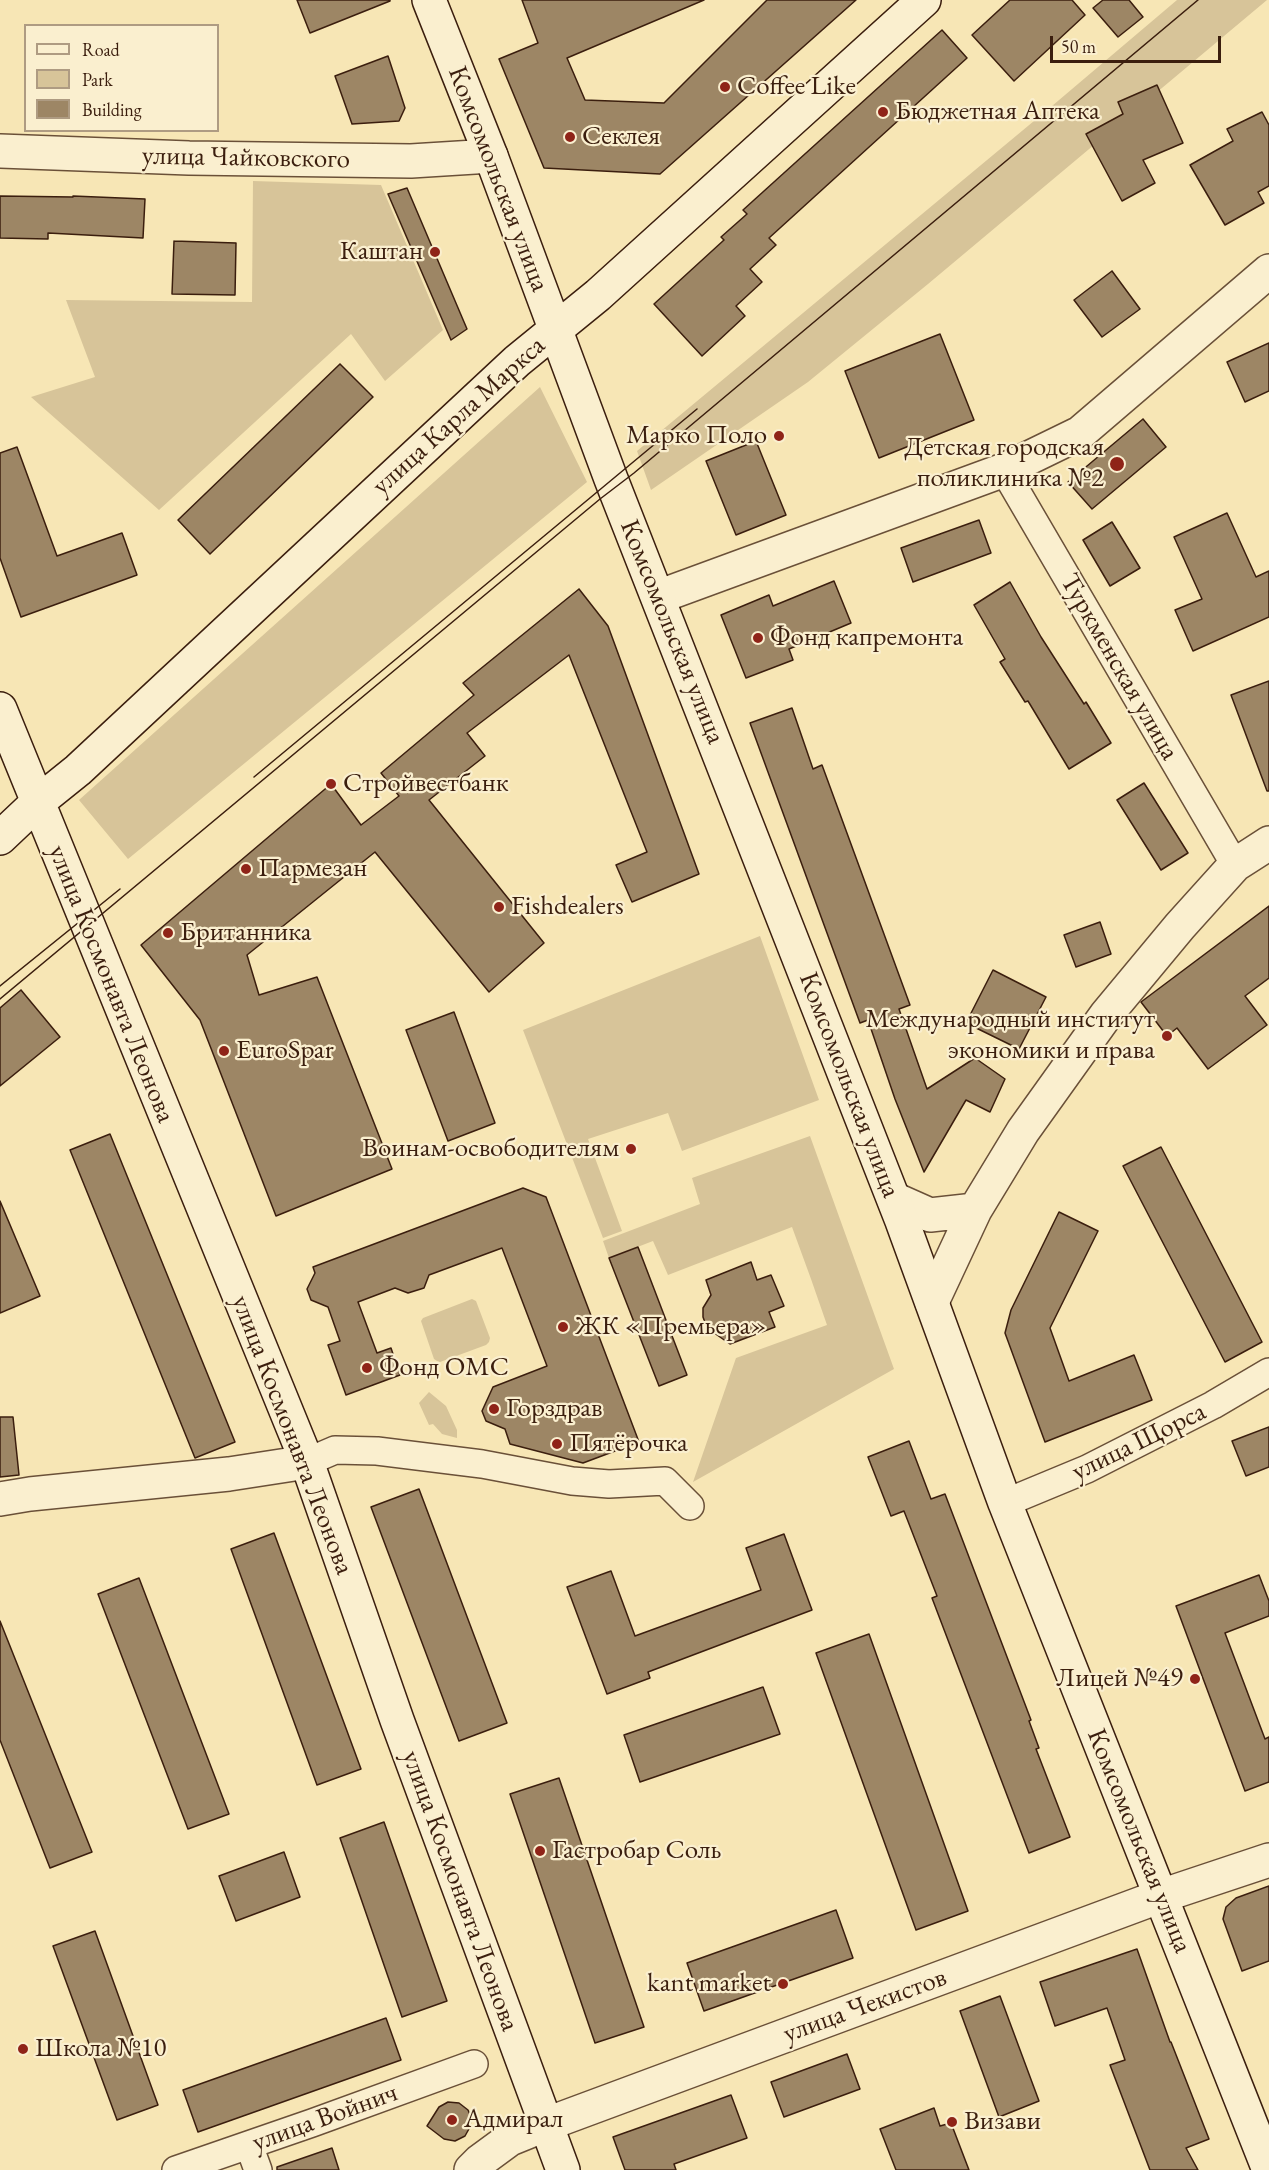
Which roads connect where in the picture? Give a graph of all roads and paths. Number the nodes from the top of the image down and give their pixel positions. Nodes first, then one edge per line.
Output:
1 (429, 0) edge
2 (895, 0) edge
3 (924, 0) edge
4 (0, 151) edge
5 (492, 156) junction
6 (1269, 271) edge
7 (550, 319) junction
8 (1004, 470) junction
9 (658, 597) junction
10 (0, 709) edge
11 (34, 796) junction
12 (0, 818) edge
13 (0, 838) edge
14 (1269, 843) edge
15 (1235, 865) junction
16 (894, 1199) junction
17 (975, 1210) junction
18 (932, 1302) junction
19 (1269, 1372) edge
20 (307, 1462) junction
21 (0, 1499) edge
22 (1005, 1503) junction
23 (690, 1506) dead end
24 (1269, 1860) edge
25 (1161, 1896) junction
26 (474, 2064) dead end
27 (547, 2124) junction
28 (254, 2158) edge
29 (176, 2170) edge
30 (471, 2170) edge
31 (563, 2170) edge
32 (1269, 2170) edge

1 - 5 main road, Комсомольская улица
2 - 7 main road, улица Карла Маркса
3 - 7 main road, улица Карла Маркса
4 - 5 main road, улица Чайковского
5 - 7 main road, Комсомольская улица
6 - 8 main road
7 - 9 main road, Комсомольская улица
7 - 11 main road, улица Карла Маркса
8 - 9 main road
8 - 15 street, Туркменская улица
9 - 16 main road, Комсомольская улица
10 - 11 main road, улица Космонавта Леонова
11 - 12 main road, улица Карла Маркса
11 - 13 main road, улица Карла Маркса
11 - 20 main road, улица Космонавта Леонова
14 - 15 main road
15 - 17 main road
16 - 17 main road
16 - 18 main road, Комсомольская улица
17 - 18 main road
18 - 22 main road, Комсомольская улица
19 - 22 street, улица Щорса
20 - 21 main road
20 - 23 street
20 - 27 main road, улица Космонавта Леонова
22 - 25 main road, Комсомольская улица
24 - 25 main road, улица Чекистов
25 - 27 main road, улица Чекистов
25 - 32 main road, Комсомольская улица
26 - 28 street, улица Войнич
27 - 30 main road, улица Чекистов
27 - 31 main road, улица Космонавта Леонова
28 - 29 street, улица Войнич

